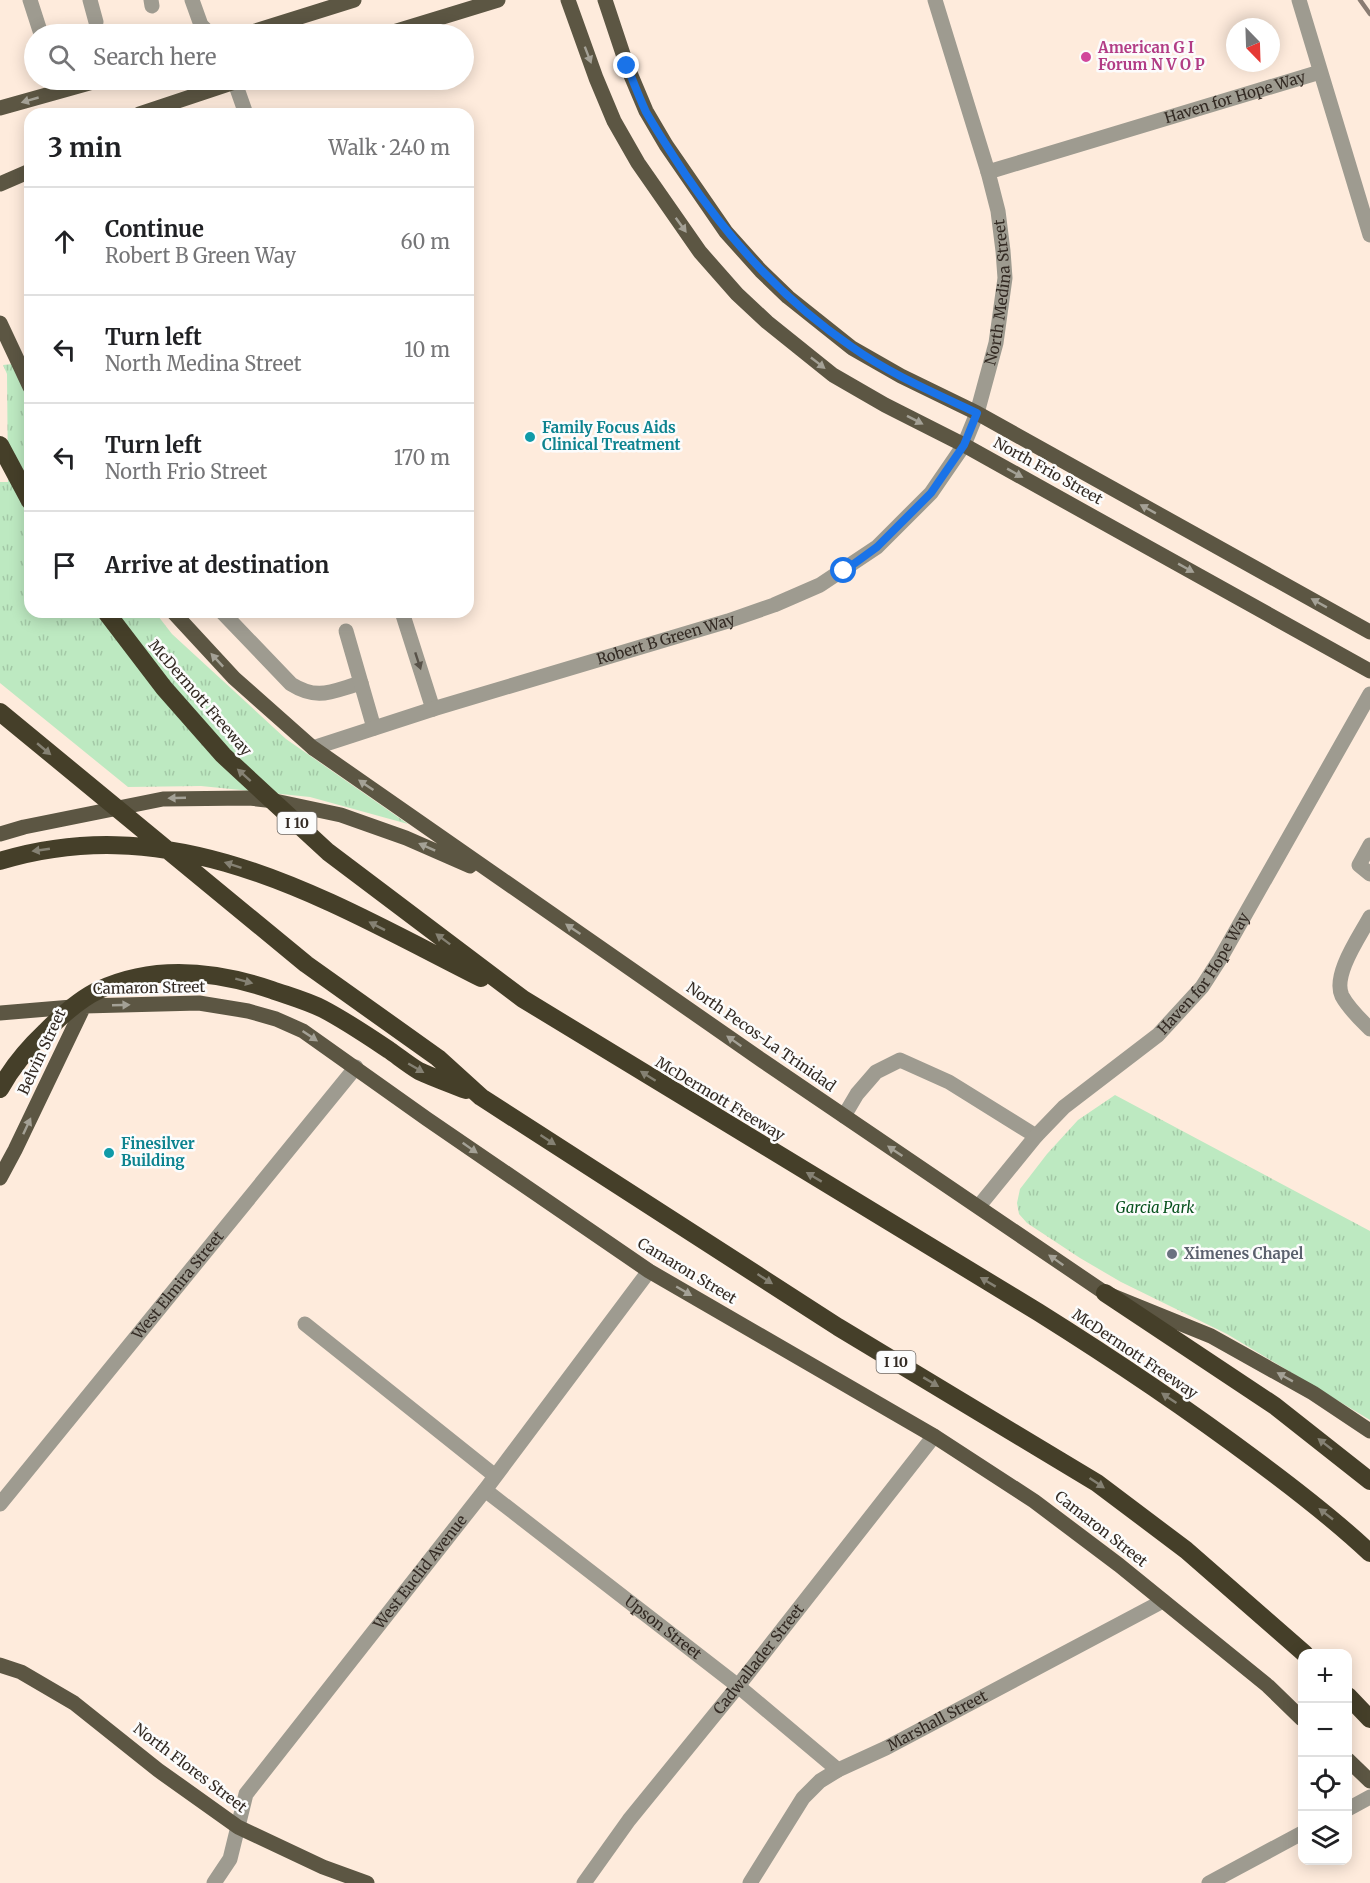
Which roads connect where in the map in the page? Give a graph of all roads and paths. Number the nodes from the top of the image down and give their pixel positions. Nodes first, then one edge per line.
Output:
1 (30, 0) edge
2 (90, 0) edge
3 (192, 0) edge
4 (354, 0) edge
5 (498, 0) edge
6 (568, 0) edge
7 (605, 0) edge
8 (935, 0) edge
9 (1299, 0) edge
10 (96, 22) dead end
11 (38, 24) edge
12 (201, 24) edge
13 (278, 24) edge
14 (420, 24) edge
15 (1320, 72) junction
16 (45, 90) edge
17 (208, 90) edge
18 (240, 90) edge
19 (0, 108) edge
20 (155, 108) edge
21 (244, 108) edge
22 (988, 172) junction
23 (24, 174) edge
24 (0, 184) edge
25 (1370, 235) edge
26 (0, 323) edge
27 (24, 374) edge
28 (977, 413) junction
29 (0, 445) edge
30 (964, 445) junction
31 (24, 490) edge
32 (111, 618) edge
33 (179, 618) edge
34 (228, 618) edge
35 (404, 618) edge
36 (346, 632) dead end
37 (1370, 632) edge
38 (1370, 671) edge
39 (361, 683) junction
40 (1370, 694) edge
41 (433, 709) junction
42 (0, 712) edge
43 (374, 728) junction
44 (313, 748) junction
45 (0, 834) edge
46 (1370, 845) edge
47 (0, 861) edge
48 (1370, 874) edge
49 (517, 891) junction
50 (1370, 917) edge
51 (523, 999) junction
52 (84, 1006) junction
53 (0, 1013) edge
54 (1370, 1029) edge
55 (356, 1067) junction
56 (0, 1089) edge
57 (481, 1097) junction
58 (844, 1116) junction
59 (1036, 1136) junction
60 (0, 1178) edge
61 (979, 1206) junction
62 (649, 1271) junction
63 (1105, 1293) junction
64 (305, 1324) dead end
65 (1370, 1431) edge
66 (934, 1436) junction
67 (494, 1476) junction
68 (1370, 1481) edge
69 (485, 1490) junction
70 (0, 1504) edge
71 (1370, 1553) edge
72 (1163, 1601) junction
73 (1300, 1649) edge
74 (0, 1665) edge
75 (738, 1686) junction
76 (1352, 1701) edge
77 (1298, 1715) edge
78 (1370, 1719) edge
79 (1352, 1765) edge
80 (838, 1770) junction
81 (1370, 1781) edge
82 (1370, 1797) edge
83 (1352, 1806) edge
84 (238, 1827) junction
85 (1298, 1835) edge
86 (213, 1883) edge
87 (367, 1883) edge
88 (584, 1883) edge
89 (750, 1883) edge
90 (1209, 1883) edge

1 - 11 street
2 - 10 street
3 - 12 street
4 - 13 main road
5 - 14 main road
6 -> 30 main road, North Frio Street
7 - 28 main road, North Frio Street
8 - 22 street, North Medina Street
9 - 15 street
15 - 22 street, Haven for Hope Way
15 - 25 street, Haven for Hope Way
16 -> 19 main road
17 - 20 main road
18 - 21 street
22 - 28 street, North Medina Street
23 - 24 main road
26 - 27 main road
28 - 30 street, North Medina Street
37 -> 28 main road, North Frio Street
29 - 31 highway
30 -> 38 main road, North Frio Street
30 - 41 street, Robert B Green Way
51 -> 32 highway, McDermott Freeway / I 10
44 -> 33 main road, North Pecos-La Trinidad
34 - 39 street
35 -> 41 street
36 - 39 street
39 - 43 street
40 - 59 street, Haven for Hope Way
41 - 43 street, Robert B Green Way
42 -> 57 highway, I 10
43 - 44 street, Robert B Green Way
49 -> 44 main road, North Pecos-La Trinidad
49 -> 45 main road
46 - 48 street
51 -> 47 highway
58 -> 49 main road, North Pecos-La Trinidad
50 - 54 street
71 -> 51 highway, McDermott Freeway / I 10
52 - 53 main road, Camaron Street
52 -> 55 main road, Camaron Street
60 -> 52 main road, Belvin Street
55 -> 62 main road, Camaron Street
55 - 70 street, West Elmira Street
56 -> 57 highway
57 -> 73 highway, I 10
58 - 59 street
61 -> 58 main road, North Pecos-La Trinidad
59 - 61 street, Haven for Hope Way
63 -> 61 main road, North Pecos-La Trinidad
62 -> 66 main road, Camaron Street
62 - 67 street, West Euclid Avenue
65 -> 63 main road, North Pecos-La Trinidad
68 -> 63 highway
64 - 67 street
66 - 72 main road, Camaron Street
66 - 75 street, Cadwallader Street
67 - 69 street, West Euclid Avenue
69 - 75 street, Upson Street
69 - 84 street, West Euclid Avenue
72 - 77 main road, Camaron Street
72 - 80 street, Marshall Street
74 - 84 main road, North Flores Street
75 - 80 street, Upson Street
75 - 88 street, Cadwallader Street
76 - 78 highway
79 - 81 main road
80 - 89 street, Marshall Street
82 - 83 street
84 - 86 street, West Euclid Avenue
84 - 87 main road, North Flores Street
85 - 90 street

